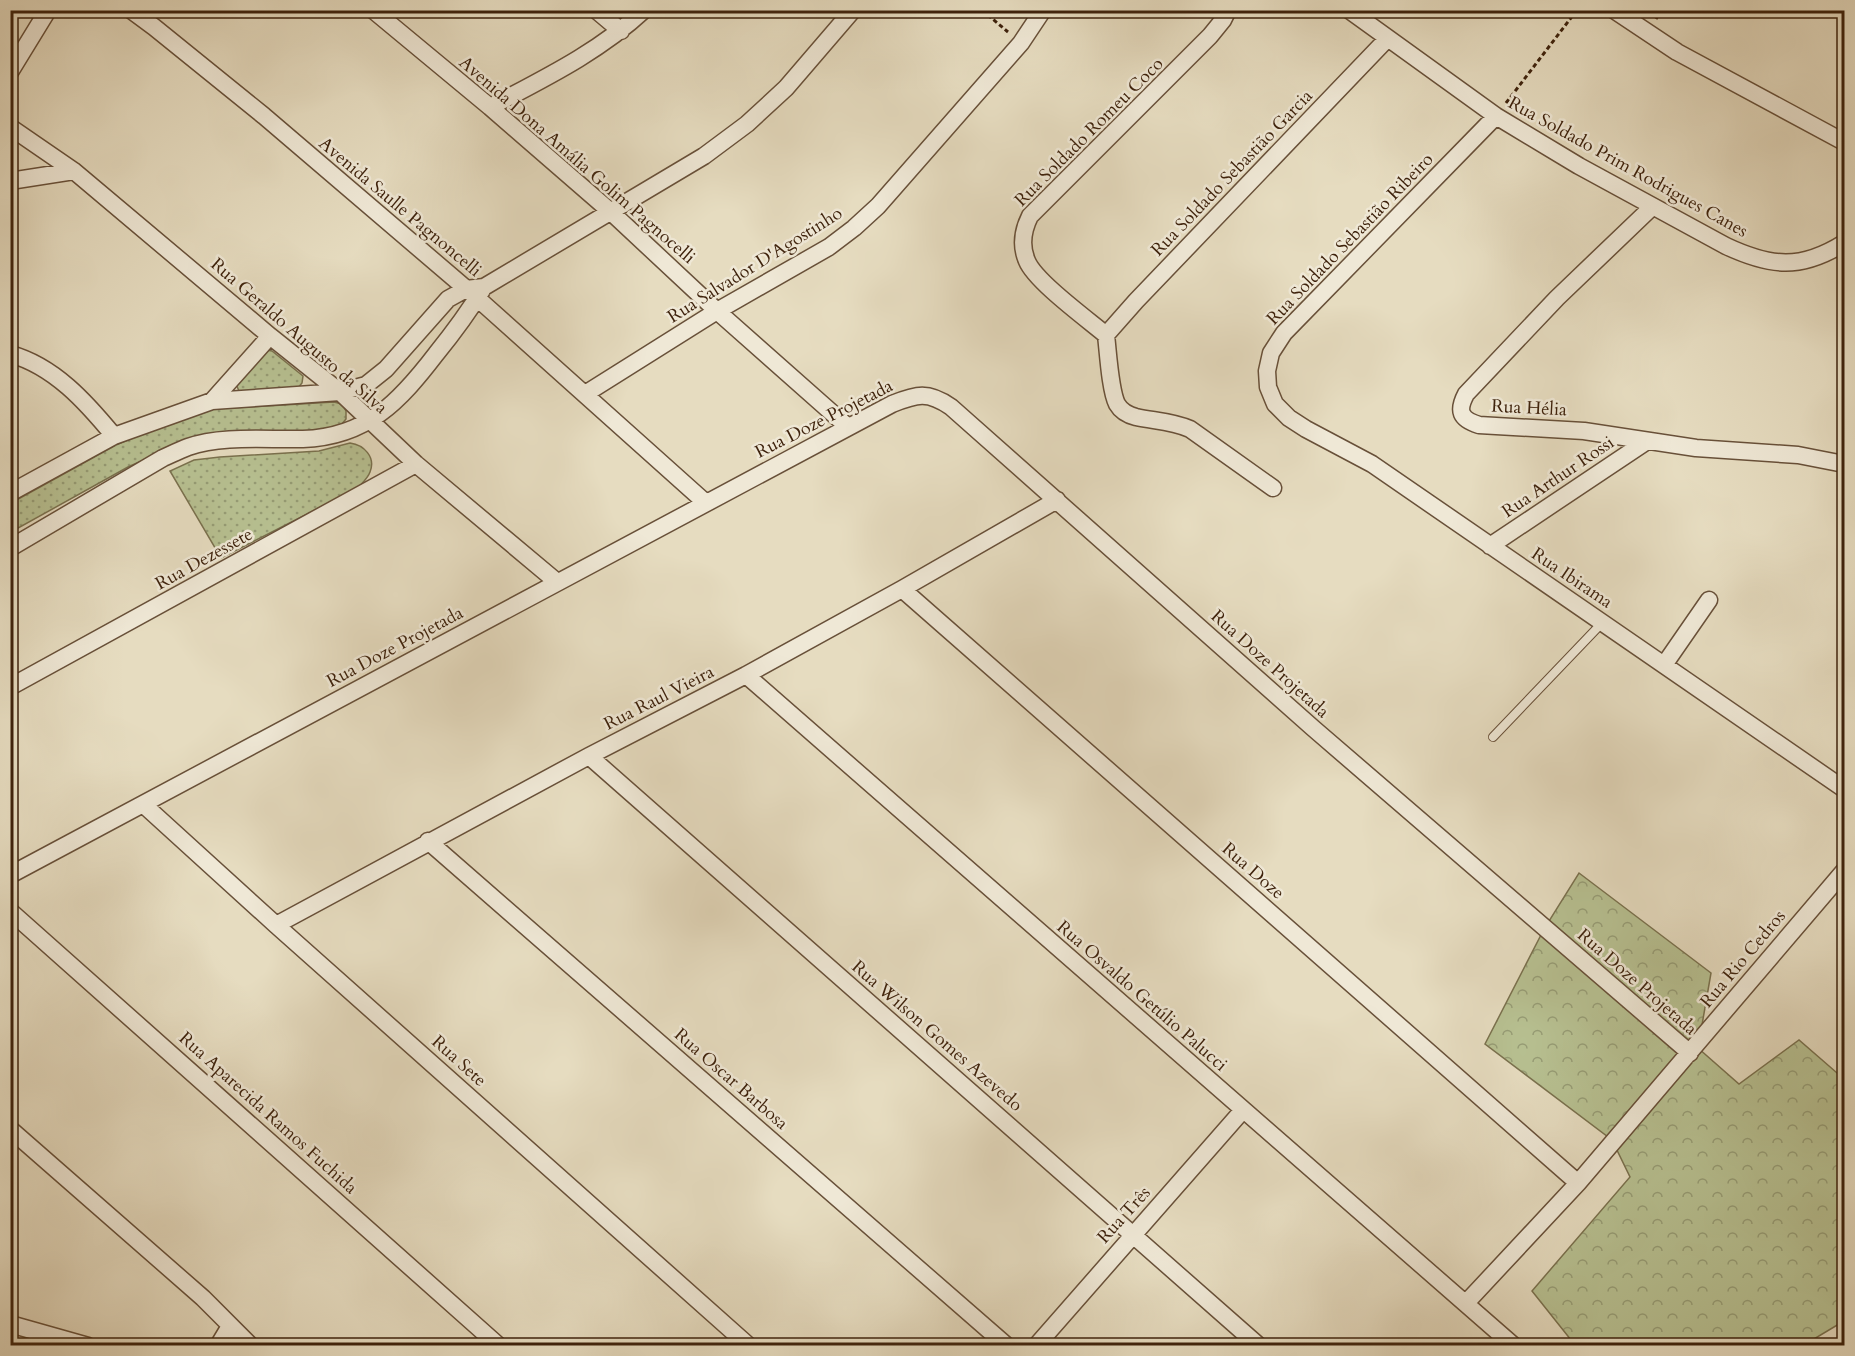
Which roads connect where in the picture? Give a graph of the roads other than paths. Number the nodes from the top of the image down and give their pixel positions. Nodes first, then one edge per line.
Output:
1 (48, 10) edge
2 (131, 10) edge
3 (373, 10) edge
4 (596, 10) edge
5 (644, 10) edge
6 (853, 10) edge
7 (1043, 10) edge
8 (1228, 10) edge
9 (1350, 10) edge
10 (1614, 10) edge
11 (621, 32) junction
12 (1388, 38) junction
13 (10, 72) edge
14 (490, 107) junction
15 (1496, 116) junction
16 (10, 128) edge
17 (1845, 142) edge
18 (74, 171) junction
19 (10, 181) edge
20 (1652, 207) junction
21 (611, 212) junction
22 (1845, 243) edge
23 (476, 291) junction
24 (717, 311) junction
25 (1106, 335) junction
26 (270, 336) junction
27 (10, 354) edge
28 (340, 392) junction
29 (585, 394) junction
30 (212, 401) junction
31 (1275, 404) joint
32 (369, 421) junction
33 (848, 427) junction
34 (114, 436) junction
35 (1647, 441) junction
36 (416, 464) junction
37 (1845, 464) edge
38 (1273, 488) dead end
39 (10, 493) edge
40 (1057, 500) junction
41 (706, 502) junction
42 (1490, 546) junction
43 (10, 548) edge
44 (557, 582) junction
45 (903, 589) junction
46 (1709, 600) dead end
47 (1602, 622) junction
48 (1664, 665) junction
49 (746, 675) junction
50 (10, 687) edge
51 (1493, 737) dead end
52 (589, 756) junction
53 (1845, 789) edge
54 (144, 805) junction
55 (428, 841) junction
56 (1845, 871) edge
57 (10, 875) edge
58 (10, 910) edge
59 (276, 925) junction
60 (1689, 1053) junction
61 (1243, 1110) junction
62 (10, 1129) edge
63 (1578, 1183) junction
64 (1133, 1234) junction
65 (1466, 1303) junction
66 (10, 1324) edge
67 (230, 1326) junction
68 (88, 1346) edge
69 (218, 1346) edge
70 (251, 1346) edge
71 (499, 1346) edge
72 (749, 1346) edge
73 (1007, 1346) edge
74 (1036, 1346) edge
75 (1259, 1346) edge
76 (1514, 1346) edge

1 - 13 street
2 - 23 street, Avenida Saulle Pagnoncelli
3 - 14 street, Avenida Dona Amália Golim Pagnocelli
4 - 11 street
5 - 11 street
6 - 21 street
7 - 24 street, Rua Salvador D'Agostinho
8 - 25 street, Rua Soldado Romeu Coco
9 - 12 street, Rua Soldado Prim Rodrigues Canes
10 - 17 street
11 - 14 street
12 - 15 street, Rua Soldado Prim Rodrigues Canes
12 - 25 street, Rua Soldado Sebastião Garcia
14 - 21 street, Avenida Dona Amália Golim Pagnocelli
15 - 20 street, Rua Soldado Prim Rodrigues Canes
15 - 31 street, Rua Soldado Sebastião Ribeiro
16 - 18 street, Rua Geraldo Augusto da Silva
18 - 19 street
18 - 26 street, Rua Geraldo Augusto da Silva
20 - 22 street, Rua Soldado Prim Rodrigues Canes
20 - 35 street, Rua Hélia
21 - 23 street
21 - 24 street, Avenida Dona Amália Golim Pagnocelli
23 - 28 street
23 - 29 street, Avenida Saulle Pagnoncelli
23 - 32 street
24 - 29 street, Rua Salvador D'Agostinho
24 - 33 street, Avenida Dona Amália Golim Pagnocelli
25 - 38 street
26 - 28 street, Rua Geraldo Augusto da Silva
26 - 30 street
27 - 34 street
28 - 30 street
28 - 32 street, Rua Geraldo Augusto da Silva
29 - 41 street, Avenida Saulle Pagnoncelli
30 - 34 street
31 - 42 street, Rua Ibirama
32 - 36 street, Rua Geraldo Augusto da Silva
32 - 43 street
33 - 40 street, Rua Doze Projetada
33 - 41 street, Rua Doze Projetada
34 - 39 street
35 - 37 street, Rua Hélia
35 - 42 street, Rua Arthur Rossi
36 - 44 street, Rua Geraldo Augusto da Silva
36 - 50 street, Rua Dezessete
40 - 45 street, Rua Raul Vieira
40 - 60 street, Rua Doze Projetada
41 - 44 street, Rua Doze Projetada
42 - 47 street, Rua Ibirama
44 - 54 street, Rua Doze Projetada
45 - 49 street, Rua Raul Vieira
45 - 63 street, Rua Doze
46 - 48 street
47 - 48 street, Rua Ibirama
47 - 51 lane
48 - 53 street, Rua Ibirama
49 - 52 street, Rua Raul Vieira
49 - 61 street, Rua Osvaldo Getúlio Palucci
52 - 55 street, Rua Raul Vieira
52 - 64 street, Rua Wilson Gomes Azevedo
54 - 57 street, Rua Doze Projetada
54 - 59 street, Rua Sete
55 - 59 street, Rua Raul Vieira
55 - 73 street, Rua Oscar Barbosa
56 - 60 street, Rua Rio Cedros
58 - 71 street, Rua Aparecida Ramos Fuchida
59 - 72 street, Rua Sete
60 - 63 street, Rua Rio Cedros
61 - 64 street, Rua Três
61 - 65 street, Rua Osvaldo Getúlio Palucci
62 - 67 street
63 - 65 street, Rua Rio Cedros
64 - 74 street, Rua Três
64 - 75 street, Rua Wilson Gomes Azevedo
65 - 76 street, Rua Osvaldo Getúlio Palucci
66 - 68 street
67 - 69 street
67 - 70 street

